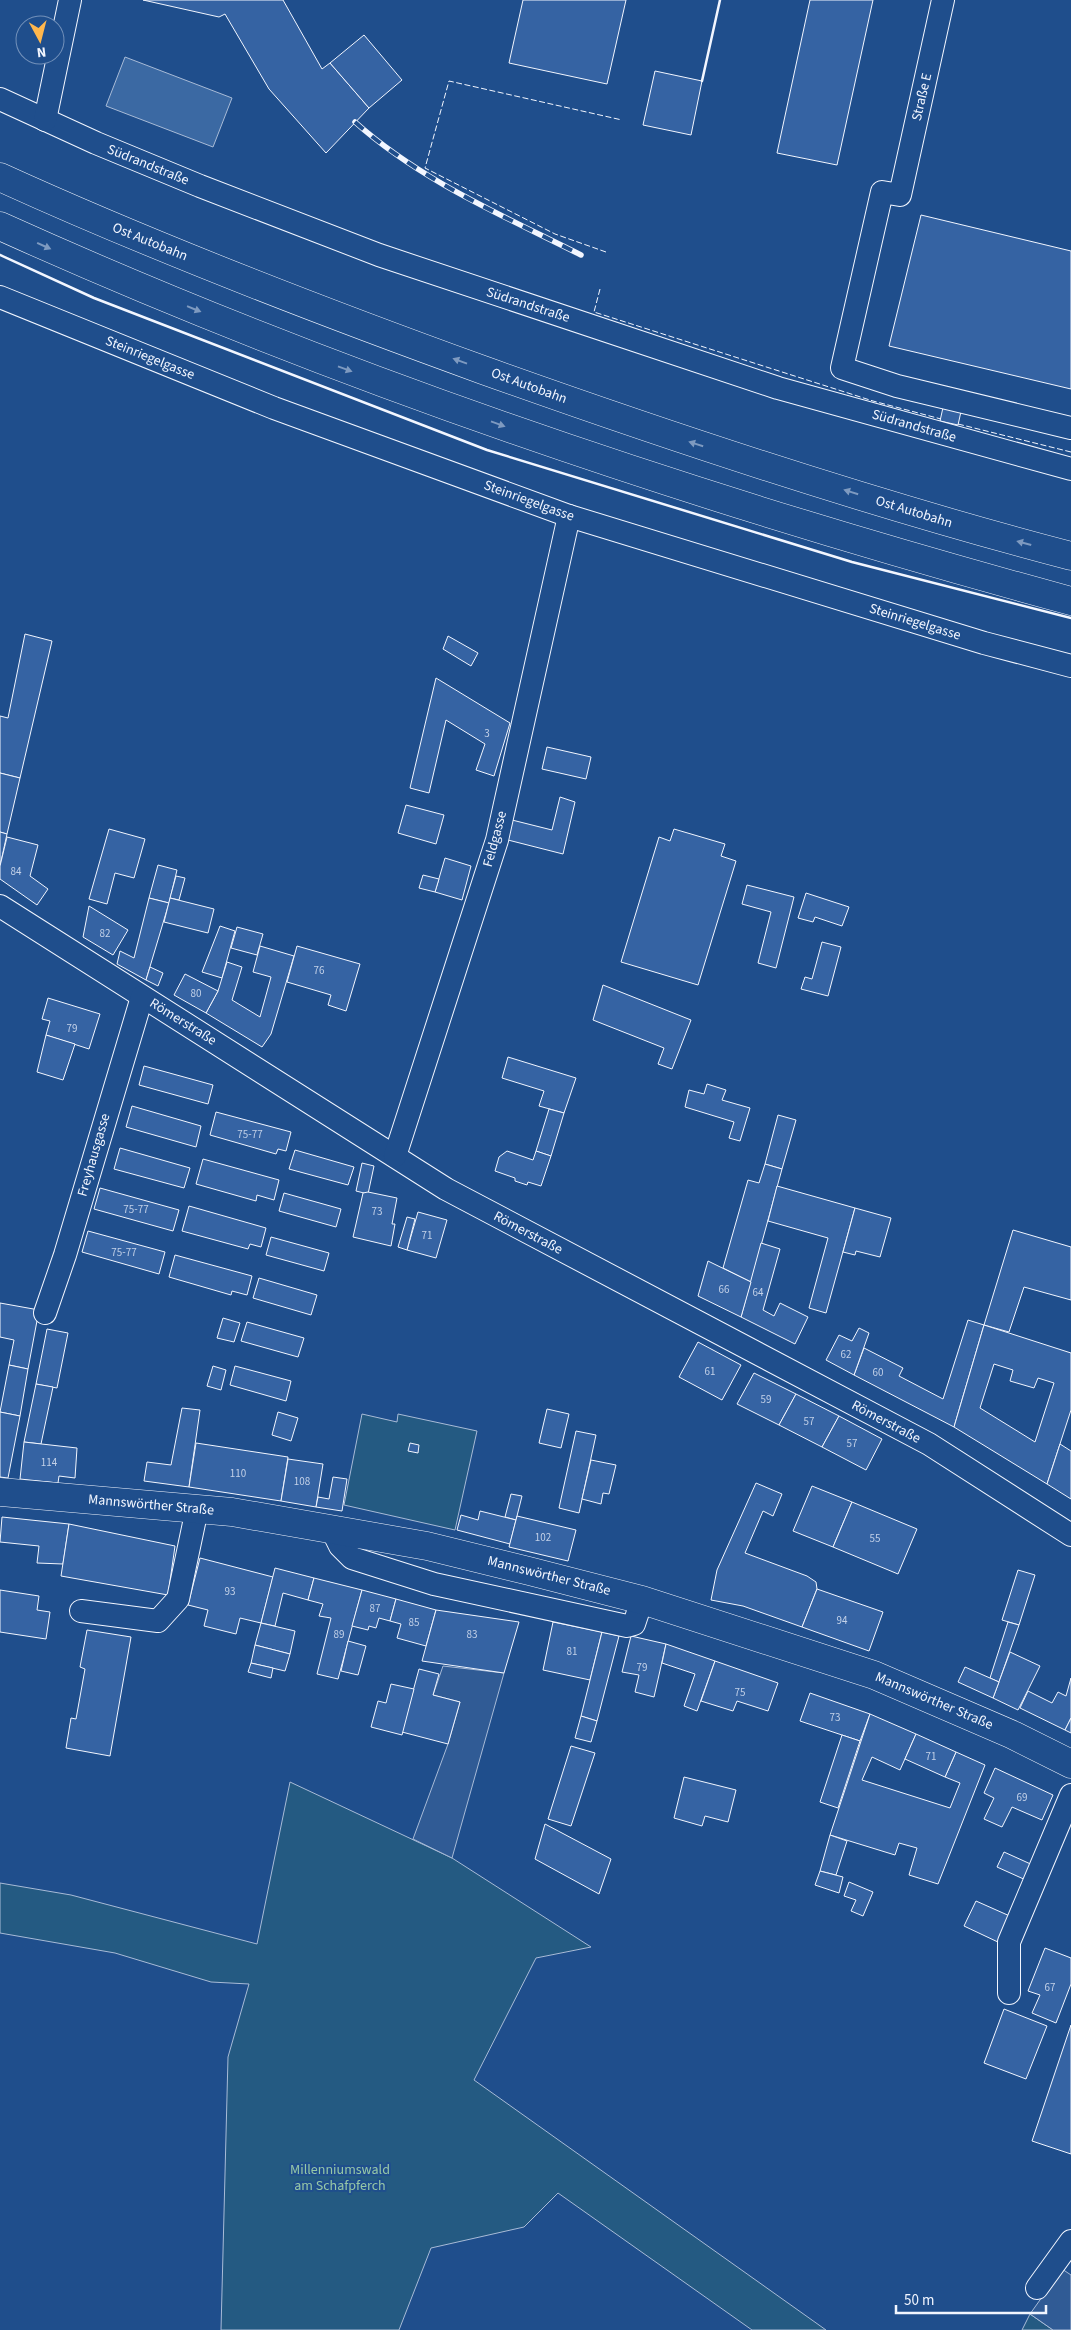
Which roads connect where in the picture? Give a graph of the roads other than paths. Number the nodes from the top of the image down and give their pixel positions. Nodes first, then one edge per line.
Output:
1 (70, 0) edge
2 (943, 0) edge
3 (0, 99) edge
4 (45, 120) junction
5 (0, 177) edge
6 (0, 226) edge
7 (0, 297) edge
8 (1071, 428) edge
9 (1071, 469) edge
10 (569, 516) junction
11 (1071, 556) edge
12 (1071, 601) edge
13 (1071, 666) edge
14 (0, 906) edge
15 (142, 996) junction
16 (396, 1156) junction
17 (45, 1313) dead end
18 (0, 1492) edge
19 (197, 1509) junction
20 (332, 1530) junction
21 (1071, 1535) edge
22 (530, 1571) junction
23 (642, 1600) junction
24 (521, 1603) junction
25 (81, 1611) dead end
26 (1071, 1764) edge
27 (1071, 1795) edge
28 (1009, 1993) dead end
29 (1071, 2240) edge
30 (1037, 2288) dead end

1 - 4 street
2 - 8 street, Straße E
3 - 4 street, Südrandstraße
4 - 9 street, Südrandstraße
11 -> 5 main road, Ost Autobahn
6 -> 12 main road
7 - 10 street, Steinriegelgasse
10 - 13 street, Steinriegelgasse
10 - 16 street, Feldgasse
14 - 15 street, Römerstraße
15 - 16 street, Römerstraße
15 - 17 street, Freyhausgasse
16 - 21 street, Römerstraße
18 - 19 main road, Mannswörther Straße
19 - 20 main road, Mannswörther Straße
19 - 25 street
20 - 22 main road, Mannswörther Straße
20 - 24 street
22 - 23 main road, Mannswörther Straße
22 - 24 street
23 - 24 street
23 - 26 main road, Mannswörther Straße
27 - 28 street
29 - 30 street

